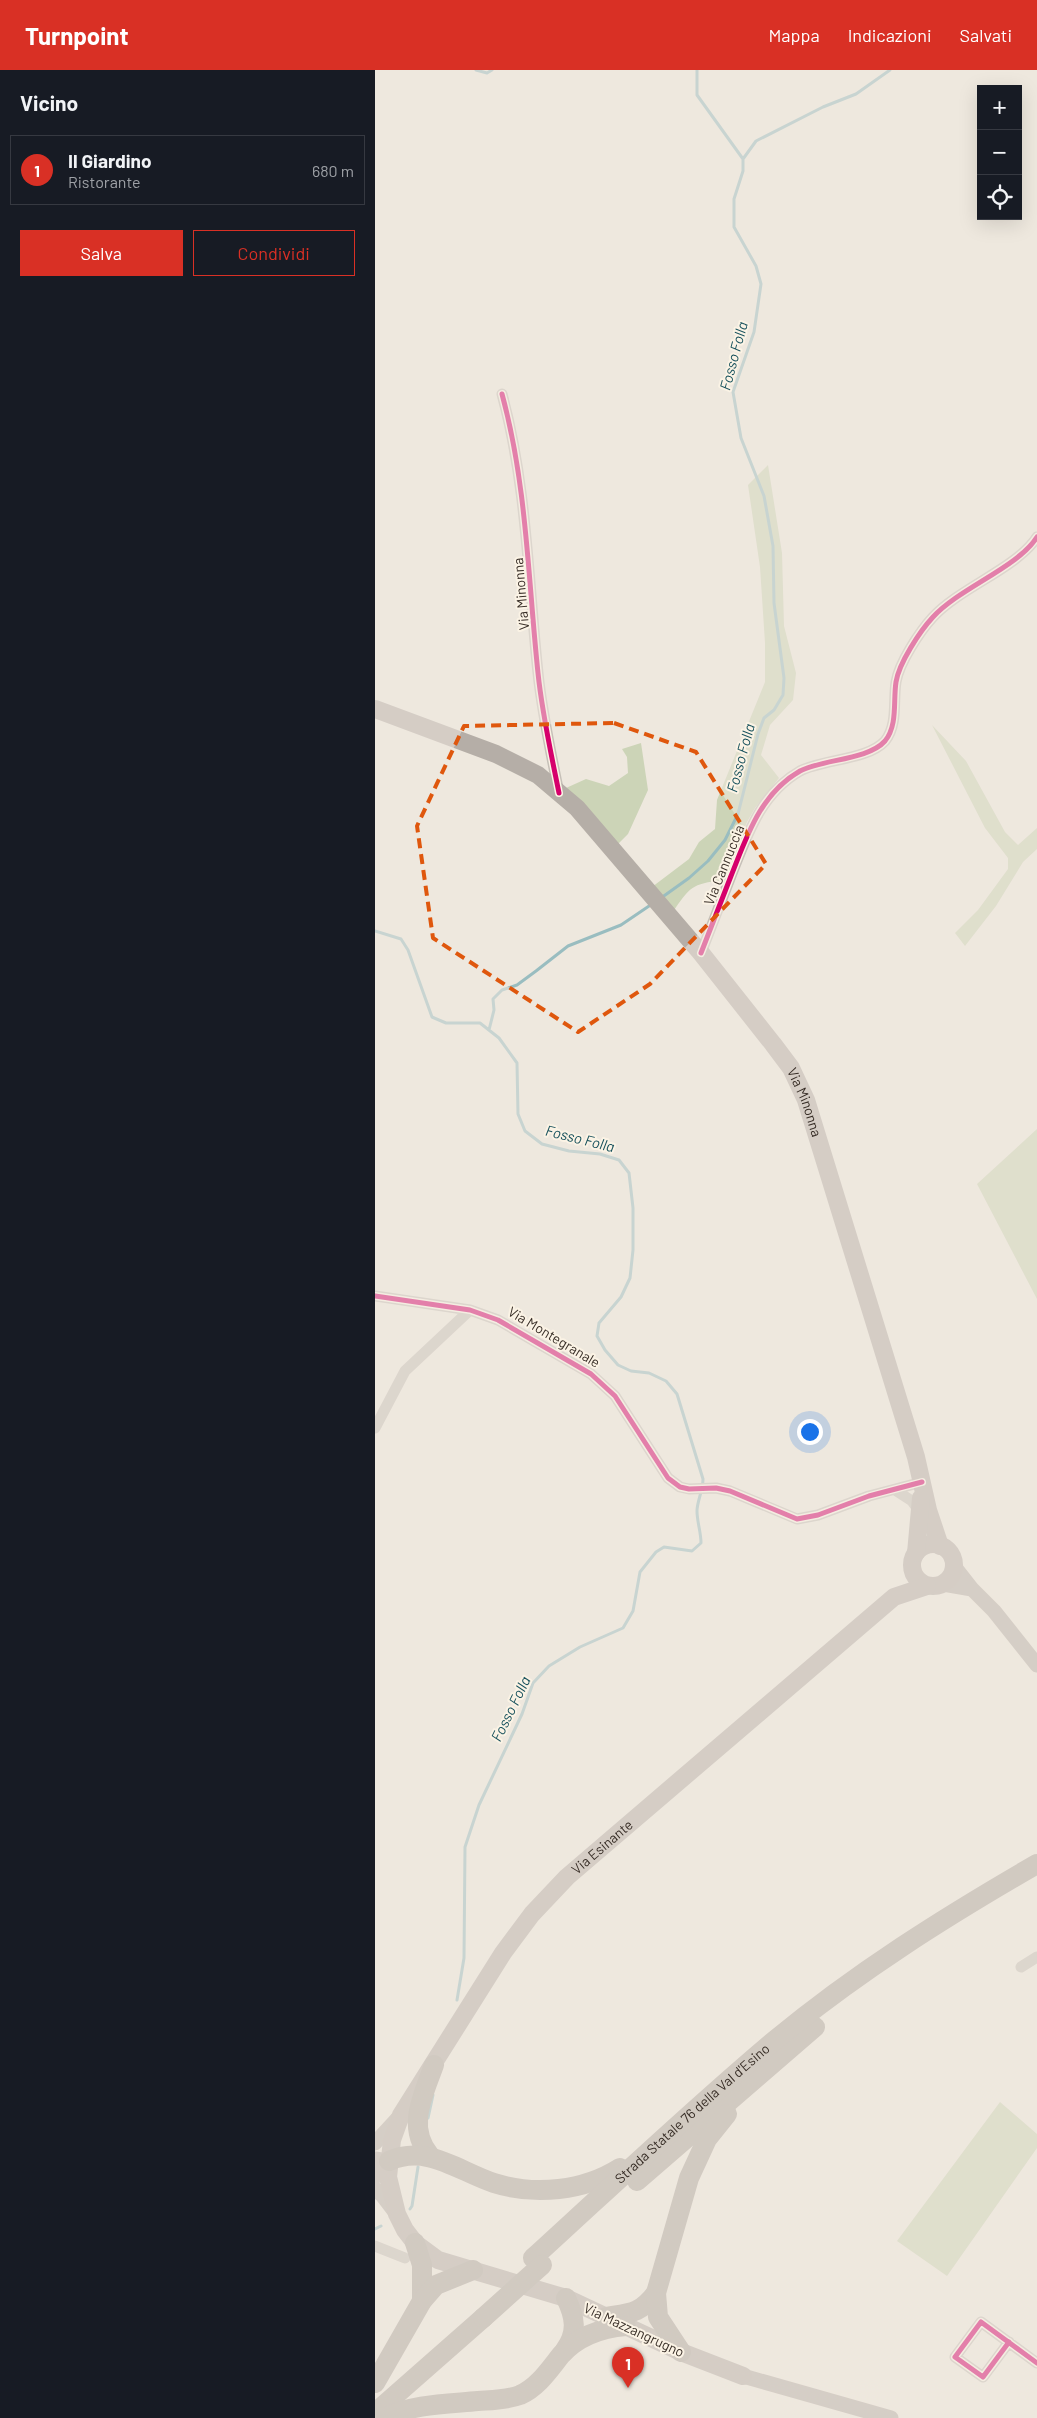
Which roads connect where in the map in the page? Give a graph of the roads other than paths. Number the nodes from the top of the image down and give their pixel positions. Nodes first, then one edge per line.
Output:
1 (502, 394) dead end
2 (1037, 537) edge
3 (375, 709) edge
4 (559, 793) junction
5 (701, 953) junction
6 (375, 1296) edge
7 (470, 1310) junction
8 (375, 1428) edge
9 (921, 1482) junction
10 (895, 1490) junction
11 (920, 1512) junction
12 (940, 1546) junction
13 (914, 1558) junction
14 (954, 1566) junction
15 (935, 1585) junction
16 (972, 1589) junction
17 (895, 1597) junction
18 (1037, 1665) edge
19 (1037, 1864) edge
20 (1037, 1879) edge
21 (1037, 1957) edge
22 (1021, 1967) dead end
23 (848, 2000) junction
24 (434, 2065) junction
25 (401, 2115) junction
26 (375, 2143) edge
27 (652, 2149) junction
28 (430, 2156) junction
29 (382, 2160) edge
30 (375, 2178) edge
31 (375, 2189) edge
32 (397, 2214) junction
33 (375, 2246) edge
34 (410, 2251) junction
35 (537, 2261) junction
36 (473, 2270) junction
37 (656, 2293) junction
38 (566, 2298) junction
39 (422, 2301) junction
40 (479, 2314) junction
41 (606, 2317) junction
42 (626, 2326) junction
43 (1009, 2342) junction
44 (681, 2352) junction
45 (563, 2353) junction
46 (1037, 2363) edge
47 (743, 2376) joint
48 (375, 2383) edge
49 (375, 2399) edge
50 (375, 2412) edge
51 (384, 2418) edge
52 (891, 2418) edge

1 - 4 street, Via Minonna
2 - 5 street, Via Cannuccia
3 - 4 main road, Via Minonna
4 - 5 main road, Via Minonna
5 - 9 main road, Via Minonna
6 - 7 street, Via Montegranale
7 - 8 street
7 - 10 street, Via Montegranale
9 - 10 street, Via Montegranale
9 - 11 main road, Via Minonna
9 - 12 main road, Via Minonna
10 - 11 street
11 - 13 main road, Via Minonna
12 - 13 main road
12 - 14 main road
13 - 15 main road
13 - 17 main road, Via Esinante
14 - 15 main road
14 - 16 main road
15 - 16 main road
15 - 17 main road, Via Esinante
16 - 18 main road
17 - 24 main road, Via Esinante
19 - 27 highway, Strada Statale 76 della Val d'Esino
20 - 23 highway, Strada Statale 76 della Val d'Esino
21 - 22 street
23 - 35 highway, Strada Statale 76 della Val d'Esino
23 - 37 highway
24 - 25 main road, Via Esinante
24 - 28 highway
25 - 26 main road
25 - 29 main road, Via Esinante
27 - 28 highway
27 - 35 highway, Strada Statale 76 della Val d'Esino
28 - 29 highway
29 - 30 main road
29 - 32 main road, Via Mazzangrugno
31 - 32 main road, Via Mazzangrugno
32 - 34 main road, Via Mazzangrugno
33 - 34 street
34 - 36 main road, Via Mazzangrugno
34 - 39 highway
35 - 40 highway, Strada Statale 76 della Val d'Esino
36 - 38 main road, Via Mazzangrugno
36 - 39 highway
37 - 41 highway
37 - 44 highway
38 - 41 main road, Via Mazzangrugno
38 - 45 highway
39 - 48 highway
40 - 49 highway, Strada Statale 76 della Val d'Esino
40 - 50 highway, Strada Statale 76 della Val d'Esino
41 - 42 main road, Via Mazzangrugno
42 - 44 main road, Via Mazzangrugno
42 - 45 highway
43 - 43 street
43 - 46 street
44 - 47 main road, Via Mazzangrugno
45 - 51 highway
47 - 52 main road, Via Mazzangrugno

